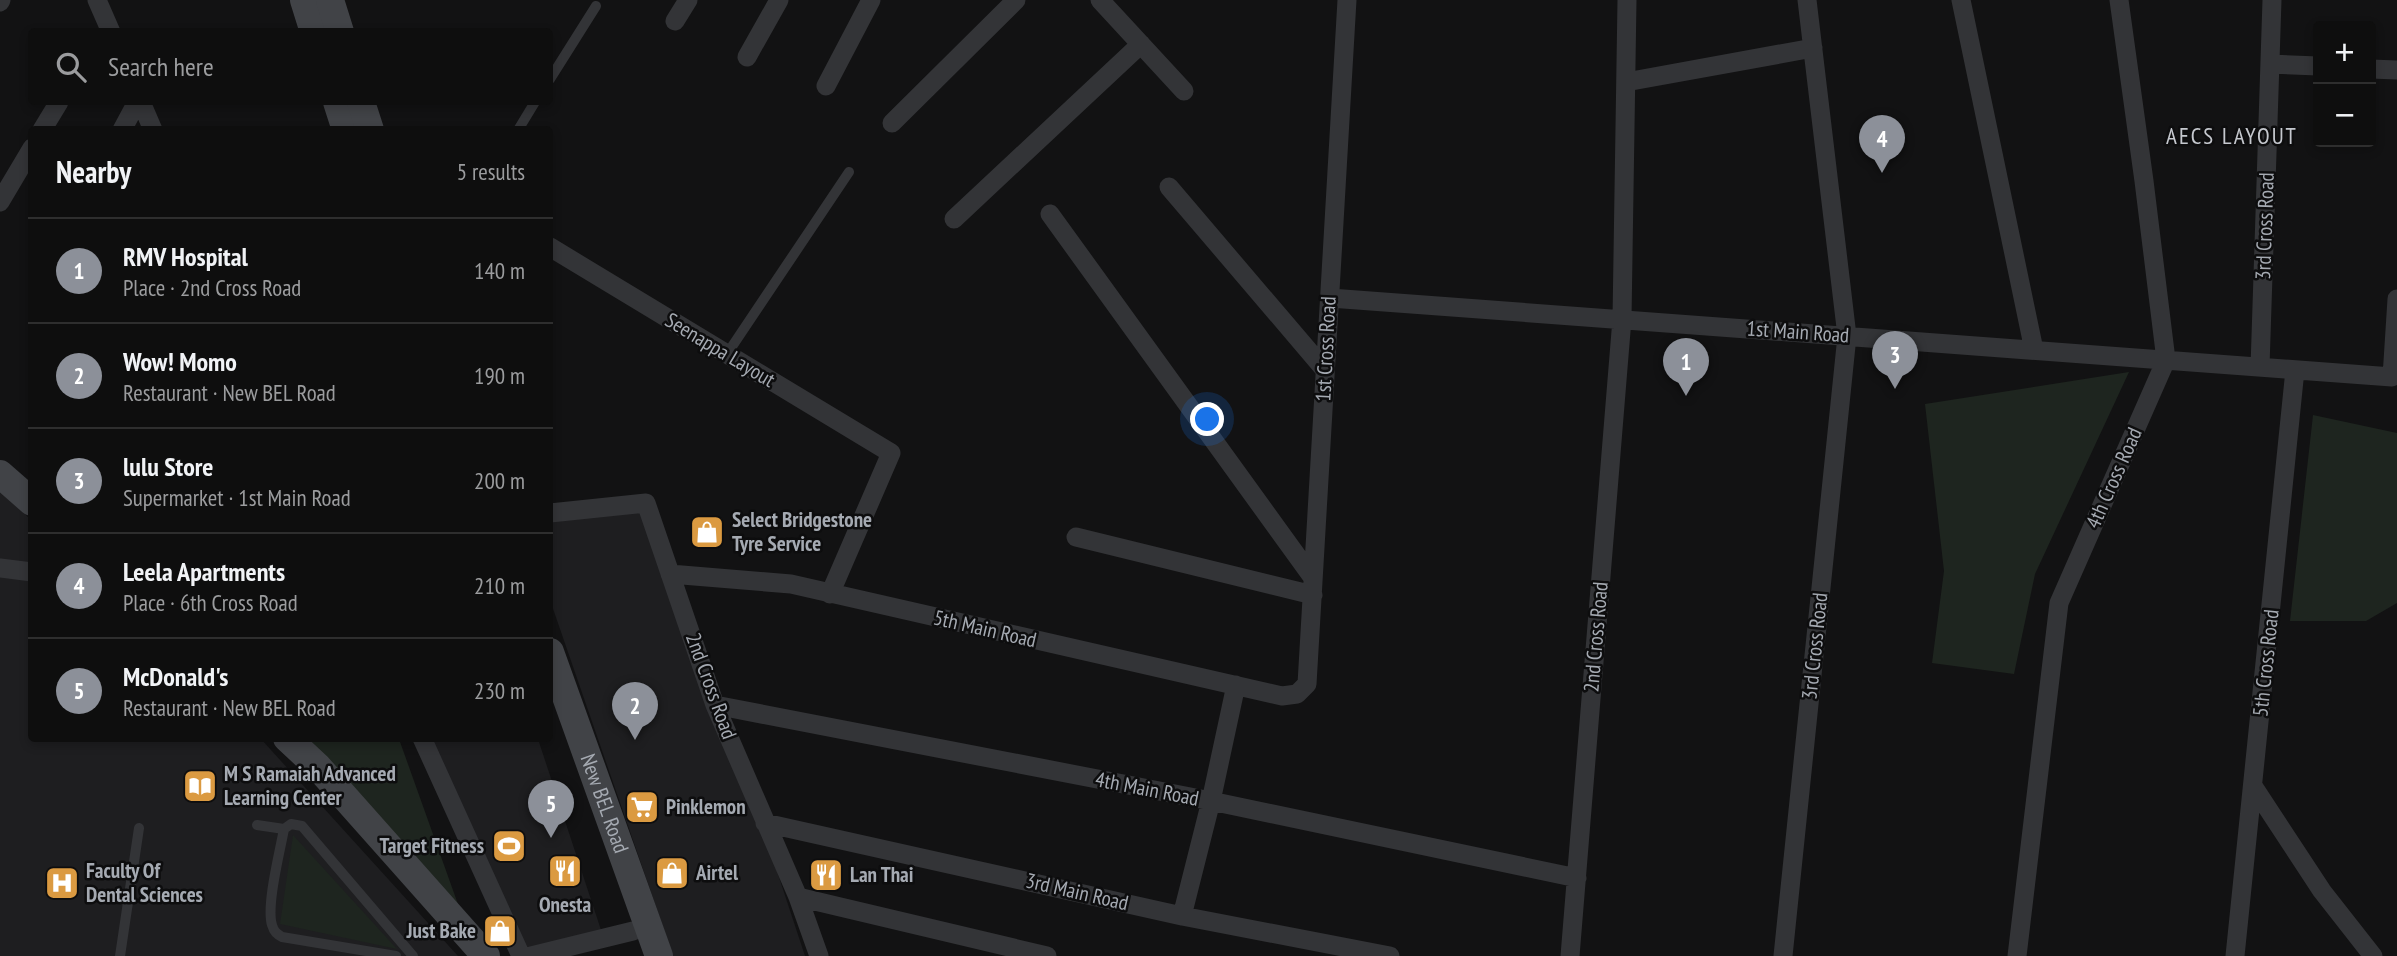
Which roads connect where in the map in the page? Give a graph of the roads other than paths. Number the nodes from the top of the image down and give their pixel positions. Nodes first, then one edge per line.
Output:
1 (97, 0) edge
2 (688, 0) edge
3 (779, 0) edge
4 (872, 0) edge
5 (1016, 0) edge
6 (1100, 0) edge
7 (1347, 0) edge
8 (1627, 0) edge
9 (1807, 0) edge
10 (1961, 0) edge
11 (2119, 0) edge
12 (2272, 0) edge
13 (596, 6) dead end
14 (321, 9) edge
15 (675, 21) dead end
16 (105, 28) edge
17 (337, 28) edge
18 (1140, 44) junction
19 (1813, 48) junction
20 (747, 57) dead end
21 (2270, 64) junction
22 (2313, 66) edge
23 (2376, 69) edge
24 (2397, 70) edge
25 (553, 74) edge
26 (1626, 82) junction
27 (826, 86) dead end
28 (1184, 91) dead end
29 (57, 105) edge
30 (137, 105) edge
31 (140, 105) edge
32 (338, 105) edge
33 (362, 105) edge
34 (533, 105) edge
35 (892, 123) dead end
36 (44, 126) edge
37 (124, 126) edge
38 (151, 126) edge
39 (345, 126) edge
40 (369, 126) edge
41 (520, 126) edge
42 (28, 155) edge
43 (849, 172) dead end
44 (1169, 187) dead end
45 (0, 202) edge
46 (1050, 214) dead end
47 (954, 219) dead end
48 (553, 249) edge
49 (1330, 298) junction
50 (2397, 299) edge
51 (1622, 318) junction
52 (1847, 336) junction
53 (2034, 350) junction
54 (727, 354) junction
55 (2166, 360) junction
56 (2260, 367) junction
57 (1325, 370) junction
58 (2295, 370) junction
59 (0, 474) edge
60 (28, 498) edge
61 (553, 513) edge
62 (1076, 537) dead end
63 (0, 568) edge
64 (28, 572) edge
65 (670, 574) junction
66 (1313, 586) junction
67 (830, 594) junction
68 (553, 660) edge
69 (1236, 685) junction
70 (1297, 694) joint
71 (715, 705) junction
72 (553, 714) edge
73 (291, 742) edge
74 (424, 742) edge
75 (2253, 786) junction
76 (1211, 801) junction
77 (765, 823) junction
78 (257, 825) dead end
79 (139, 828) dead end
80 (284, 829) junction
81 (1577, 878) junction
82 (798, 897) junction
83 (1182, 916) junction
84 (638, 943) edge
85 (1036, 955) edge
86 (120, 956) edge
87 (396, 956) edge
88 (414, 956) edge
89 (486, 956) edge
90 (521, 956) edge
91 (531, 956) edge
92 (659, 956) edge
93 (819, 956) edge
94 (1390, 956) edge
95 (1570, 956) edge
96 (1783, 956) edge
97 (2017, 956) edge
98 (2235, 956) edge
99 (2373, 956) edge

1 - 16 street
2 - 15 street
3 - 20 street
4 - 27 street
5 - 35 street
6 - 18 street
7 - 49 street, 1st Cross Road
8 - 26 street, 2nd Cross Road
9 - 19 street, 3rd Cross Road
10 - 53 street
11 - 55 street
12 - 21 street, 3rd Cross Road
13 - 25 lane
14 - 17 main road
18 - 28 street
18 - 47 street
19 - 26 street
19 - 52 street, 3rd Cross Road
21 - 22 street
21 - 56 street, 3rd Cross Road
23 - 24 street
26 - 51 street, 2nd Cross Road
29 - 36 street
30 - 37 street
31 - 38 street
32 - 39 main road
33 - 40 main road
34 - 41 lane
42 - 45 street
43 - 54 lane
44 - 57 street
46 - 66 street
48 - 54 street, Seenappa Layout
49 - 51 street, 1st Main Road
49 - 57 street, 1st Cross Road
50 - 58 street, 1st Main Road
51 - 52 street, 1st Main Road
51 - 81 street, 2nd Cross Road
52 - 53 street, 1st Main Road
52 - 96 street, 3rd Cross Road
53 - 55 street, 1st Main Road
54 - 67 street, Seenappa Layout
55 - 56 street, 1st Main Road
55 - 97 street, 4th Cross Road
56 - 58 street, 1st Main Road
57 - 66 street, 1st Cross Road
58 - 75 street, 5th Cross Road
59 - 60 main road
61 - 65 street, 2nd Cross Road
62 - 66 street
63 - 64 street
65 - 67 street, 5th Main Road
65 - 71 street, 2nd Cross Road
66 - 70 street, 1st Cross Road
67 - 69 street, 5th Main Road
68 - 92 main road, New BEL Road
69 - 70 street, 5th Main Road
69 - 76 street
71 - 76 street, 4th Main Road
71 - 77 street, 2nd Cross Road
72 - 84 main road, New BEL Road
73 - 89 main road
74 - 90 street
75 - 98 street, 5th Cross Road
75 - 99 street
76 - 81 street, 4th Main Road
76 - 83 street
77 - 82 street, 2nd Cross Road
77 - 83 street, 3rd Main Road
78 - 80 lane
79 - 86 lane
80 - 87 lane
80 - 88 lane
81 - 95 street, 2nd Cross Road
82 - 85 street
82 - 93 street, 2nd Cross Road
83 - 94 street, 3rd Main Road
84 - 91 street

